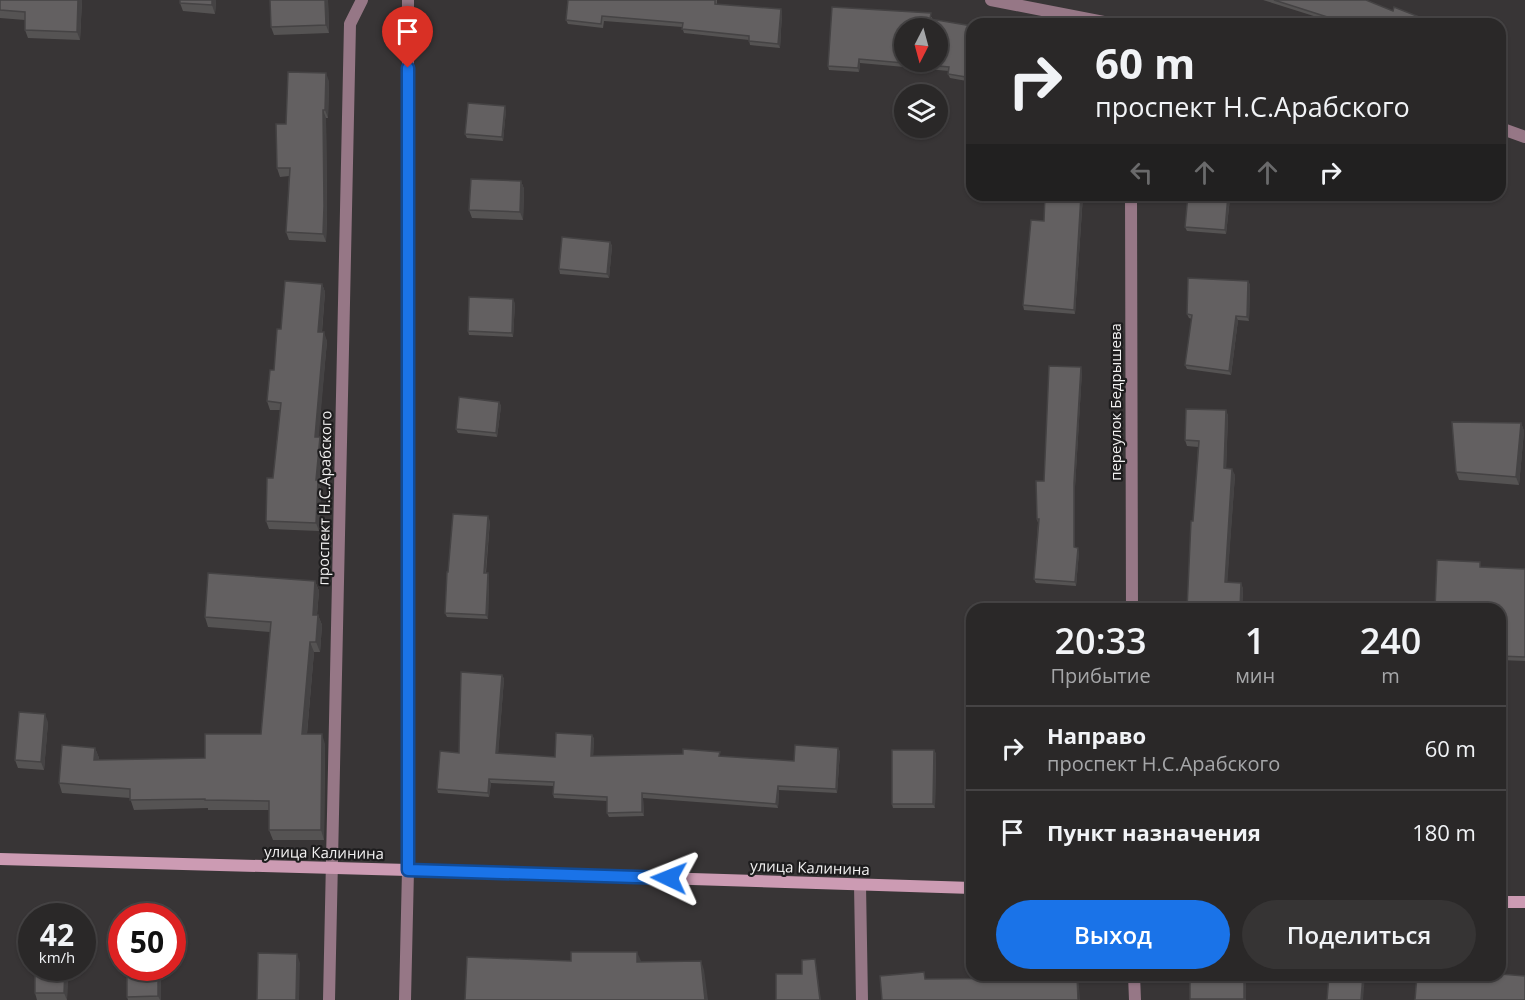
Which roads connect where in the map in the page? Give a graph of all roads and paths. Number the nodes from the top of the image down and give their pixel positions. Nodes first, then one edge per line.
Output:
1 (362, 0) edge
2 (408, 0) edge
3 (991, 0) edge
4 (1083, 18) edge
5 (1506, 130) edge
6 (1525, 137) edge
7 (1131, 201) edge
8 (1132, 603) edge
9 (0, 859) edge
10 (332, 868) junction
11 (408, 870) junction
12 (860, 885) junction
13 (966, 888) edge
14 (1506, 902) edge
15 (1525, 902) edge
16 (1134, 981) edge
17 (329, 1000) edge
18 (405, 1000) edge
19 (862, 1000) edge
20 (1135, 1000) edge

1 - 10 street, проспект Н.С.Арабского
2 - 11 street
3 - 4 street
5 - 6 street
7 - 8 street, переулок Бедрышева
9 - 10 main road, улица Калинина
10 - 11 main road, улица Калинина
10 - 17 street, проспект Н.С.Арабского
11 - 12 main road, улица Калинина
11 - 18 street
12 - 13 main road, улица Калинина
12 - 19 street
14 - 15 main road
16 - 20 street

